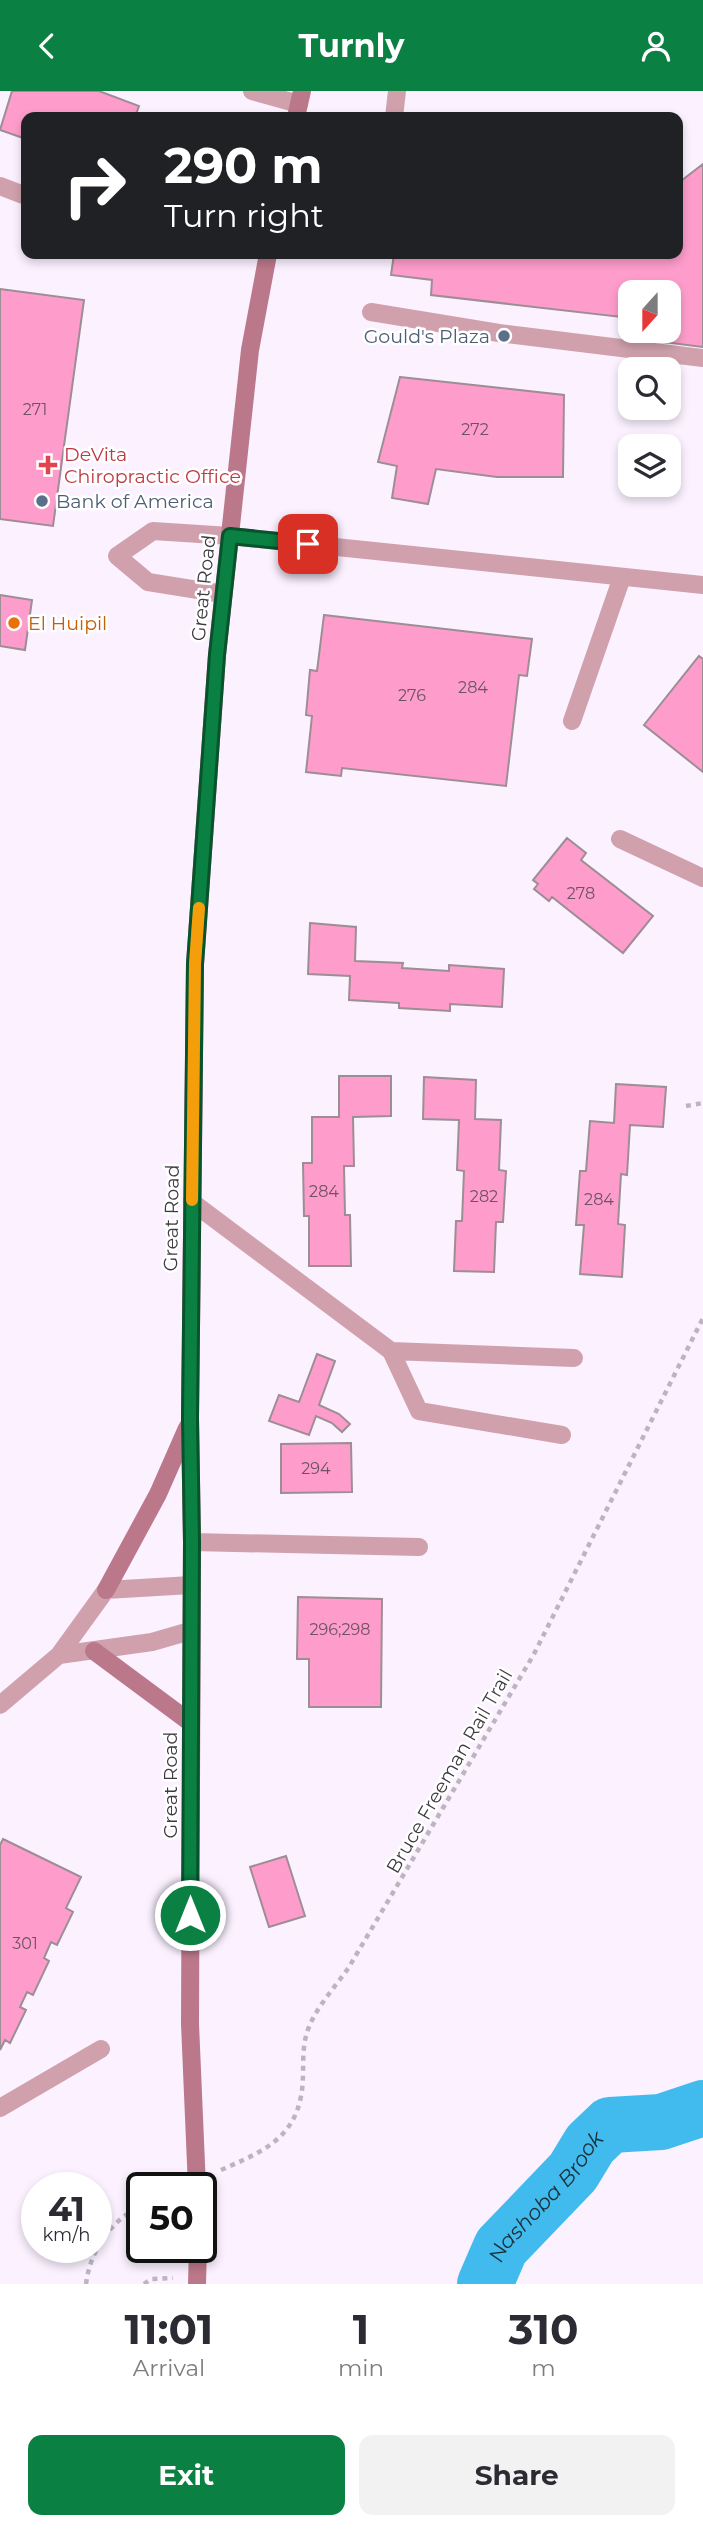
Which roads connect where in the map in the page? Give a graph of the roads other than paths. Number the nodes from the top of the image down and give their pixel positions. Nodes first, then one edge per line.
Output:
1 (252, 91) edge
2 (397, 91) edge
3 (299, 104) edge
4 (395, 112) edge
5 (0, 186) edge
6 (21, 193) edge
7 (267, 259) edge
8 (371, 312) dead end
9 (703, 358) edge
10 (230, 536) junction
11 (622, 577) junction
12 (703, 585) edge
13 (223, 594) junction
14 (572, 721) dead end
15 (620, 839) dead end
16 (703, 878) edge
17 (192, 1202) junction
18 (391, 1351) junction
19 (574, 1358) dead end
20 (190, 1421) junction
21 (562, 1435) dead end
22 (192, 1542) junction
23 (419, 1547) dead end
24 (191, 1585) junction
25 (106, 1590) junction
26 (190, 1630) junction
27 (94, 1651) junction
28 (59, 1654) junction
29 (0, 1705) edge
30 (191, 1723) junction
31 (101, 2049) dead end
32 (0, 2108) edge
33 (196, 2172) edge
34 (198, 2263) edge
35 (197, 2284) edge

1 - 3 street
2 - 4 street
5 - 6 street
7 - 10 main road, Great Road
8 - 9 street
10 - 11 street
10 - 13 main road, Great Road
10 - 13 street
11 - 12 street
11 - 14 street
13 - 17 main road, Great Road
15 - 16 street
17 - 18 street
17 - 20 main road, Great Road
18 - 19 street
18 - 21 street
20 - 22 main road, Great Road
20 - 25 main road
22 - 23 street
22 - 24 main road, Great Road
24 - 25 street
24 - 26 main road, Great Road
25 - 28 street
26 - 27 street
26 - 30 main road, Great Road
27 - 28 street
27 - 30 main road
28 - 29 street
30 - 33 main road, Great Road
31 - 32 street
34 - 35 main road

